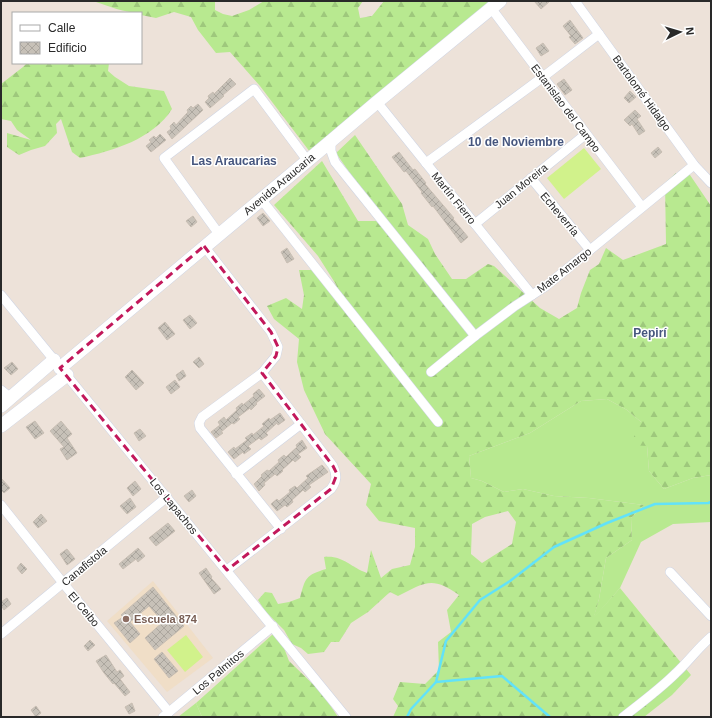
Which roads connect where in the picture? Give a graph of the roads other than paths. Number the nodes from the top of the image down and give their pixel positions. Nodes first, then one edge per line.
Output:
1 (575, 1) edge
2 (496, 4) edge
3 (599, 34) junction
4 (543, 77) junction
5 (376, 102) junction
6 (586, 134) junction
7 (331, 141) junction
8 (307, 160) junction
9 (426, 163) junction
10 (694, 165) junction
11 (531, 178) junction
12 (711, 183) edge
13 (261, 199) junction
14 (642, 207) junction
15 (475, 224) junction
16 (219, 234) junction
17 (204, 246) junction
18 (590, 250) junction
19 (1, 295) edge
20 (532, 295) junction
21 (475, 336) junction
22 (60, 367) junction
23 (432, 372) dead end
24 (262, 373) junction
25 (4, 398) edge
26 (438, 422) dead end
27 (300, 424) junction
28 (1, 426) edge
29 (236, 474) junction
30 (167, 497) junction
31 (1, 505) edge
32 (281, 529) junction
33 (227, 570) junction
34 (670, 572) dead end
35 (63, 583) junction
36 (711, 616) edge
37 (273, 626) junction
38 (1, 634) edge
39 (711, 638) edge
40 (166, 714) edge
41 (346, 717) edge
42 (623, 717) edge

1 - 3 street, Bartolomé Hidalgo
2 - 4 street, Estanislao del Campo
2 - 5 main road, Avenida Araucaria
3 - 4 street
3 - 10 street, Bartolomé Hidalgo
4 - 6 street, Estanislao del Campo
4 - 9 street
5 - 7 main road, Avenida Araucaria
5 - 9 street, Martín Fierro
6 - 11 street, Juan Moreira
6 - 14 street, Estanislao del Campo
7 - 8 main road, Avenida Araucaria
7 - 21 street
8 - 13 main road, Avenida Araucaria
8 - 16 street
9 - 15 street, Martín Fierro
10 - 12 street, Bartolomé Hidalgo
10 - 14 street, Mate Amargo
11 - 15 street, Juan Moreira
11 - 18 street, Echeverría
13 - 16 main road, Avenida Araucaria
13 - 26 street
14 - 18 street, Mate Amargo
15 - 20 street, Martín Fierro
16 - 17 main road, Avenida Araucaria
17 - 22 main road, Avenida Araucaria
17 - 24 street
18 - 20 street, Mate Amargo
19 - 22 street, Los Lapachos
20 - 21 street, Mate Amargo
21 - 23 street, Mate Amargo
22 - 25 main road, Avenida Araucaria
22 - 28 main road, Avenida Araucaria
22 - 30 street, Los Lapachos
24 - 27 street
24 - 29 street
27 - 29 street
27 - 32 street
29 - 32 street
30 - 33 street, Los Lapachos
30 - 35 street, Canafistola
31 - 35 street, El Ceibo
32 - 33 street
33 - 37 street, Los Lapachos
34 - 36 street
35 - 38 street, Canafistola
35 - 40 street, El Ceibo
37 - 40 street, Los Palmitos
37 - 41 street, Los Lapachos
39 - 42 street

